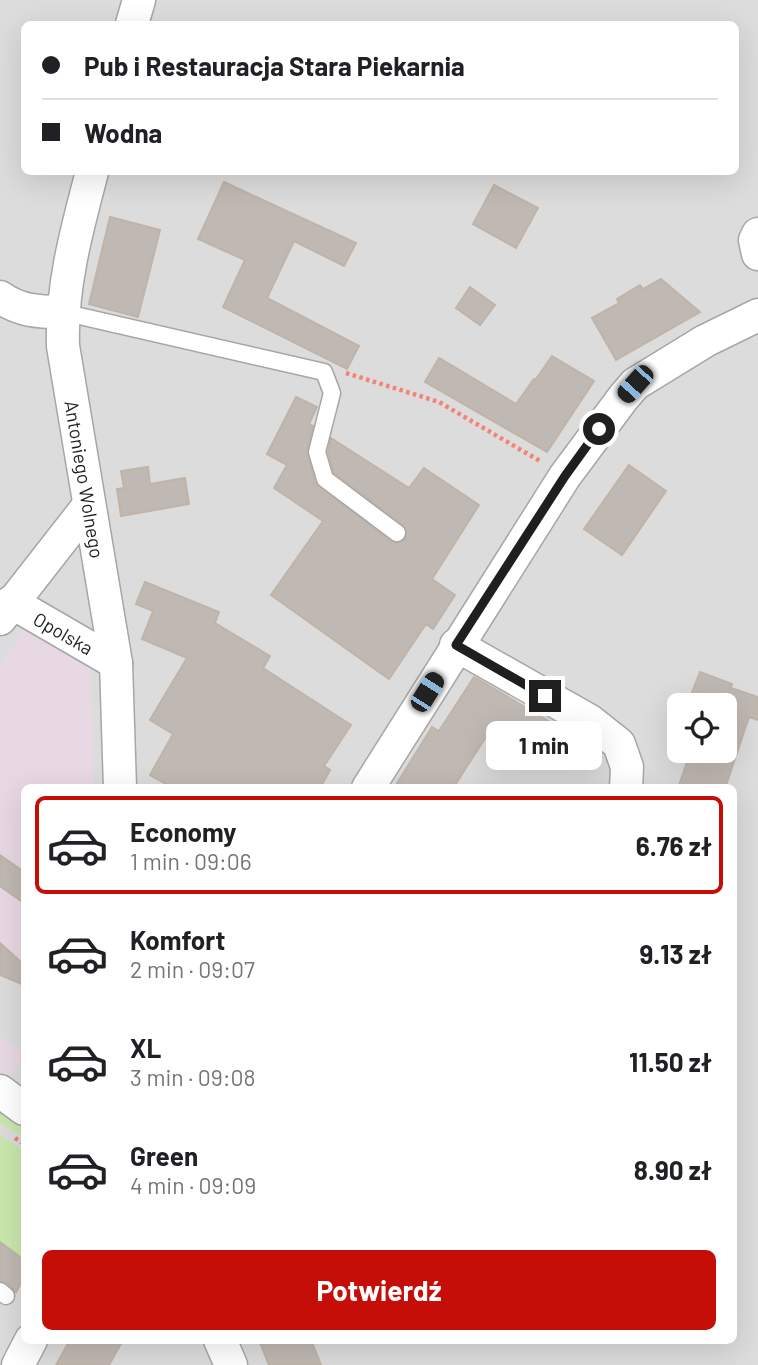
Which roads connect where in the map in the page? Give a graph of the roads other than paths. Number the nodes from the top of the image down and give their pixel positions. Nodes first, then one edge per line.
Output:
1 (139, 0) edge
2 (133, 21) edge
3 (91, 175) edge
4 (758, 234) edge
5 (758, 254) edge
6 (0, 297) edge
7 (62, 312) junction
8 (758, 315) edge
9 (89, 505) junction
10 (397, 533) dead end
11 (6, 610) edge
12 (456, 645) junction
13 (116, 663) junction
14 (120, 784) edge
15 (370, 784) edge
16 (626, 784) edge
17 (0, 1091) edge
18 (21, 1106) edge
19 (29, 1344) edge
20 (222, 1344) edge
21 (18, 1365) edge
22 (230, 1365) edge

1 - 2 street
3 - 7 street, Antoniego Wolnego
4 - 5 street
6 - 7 street
7 - 9 street, Antoniego Wolnego
7 - 10 lane
8 - 12 street
9 - 11 street, Opolska
9 - 13 street, Antoniego Wolnego
11 - 13 street, Opolska
12 - 15 street
12 - 16 street
13 - 14 street, Antoniego Wolnego
17 - 18 street
19 - 21 street
20 - 22 street

